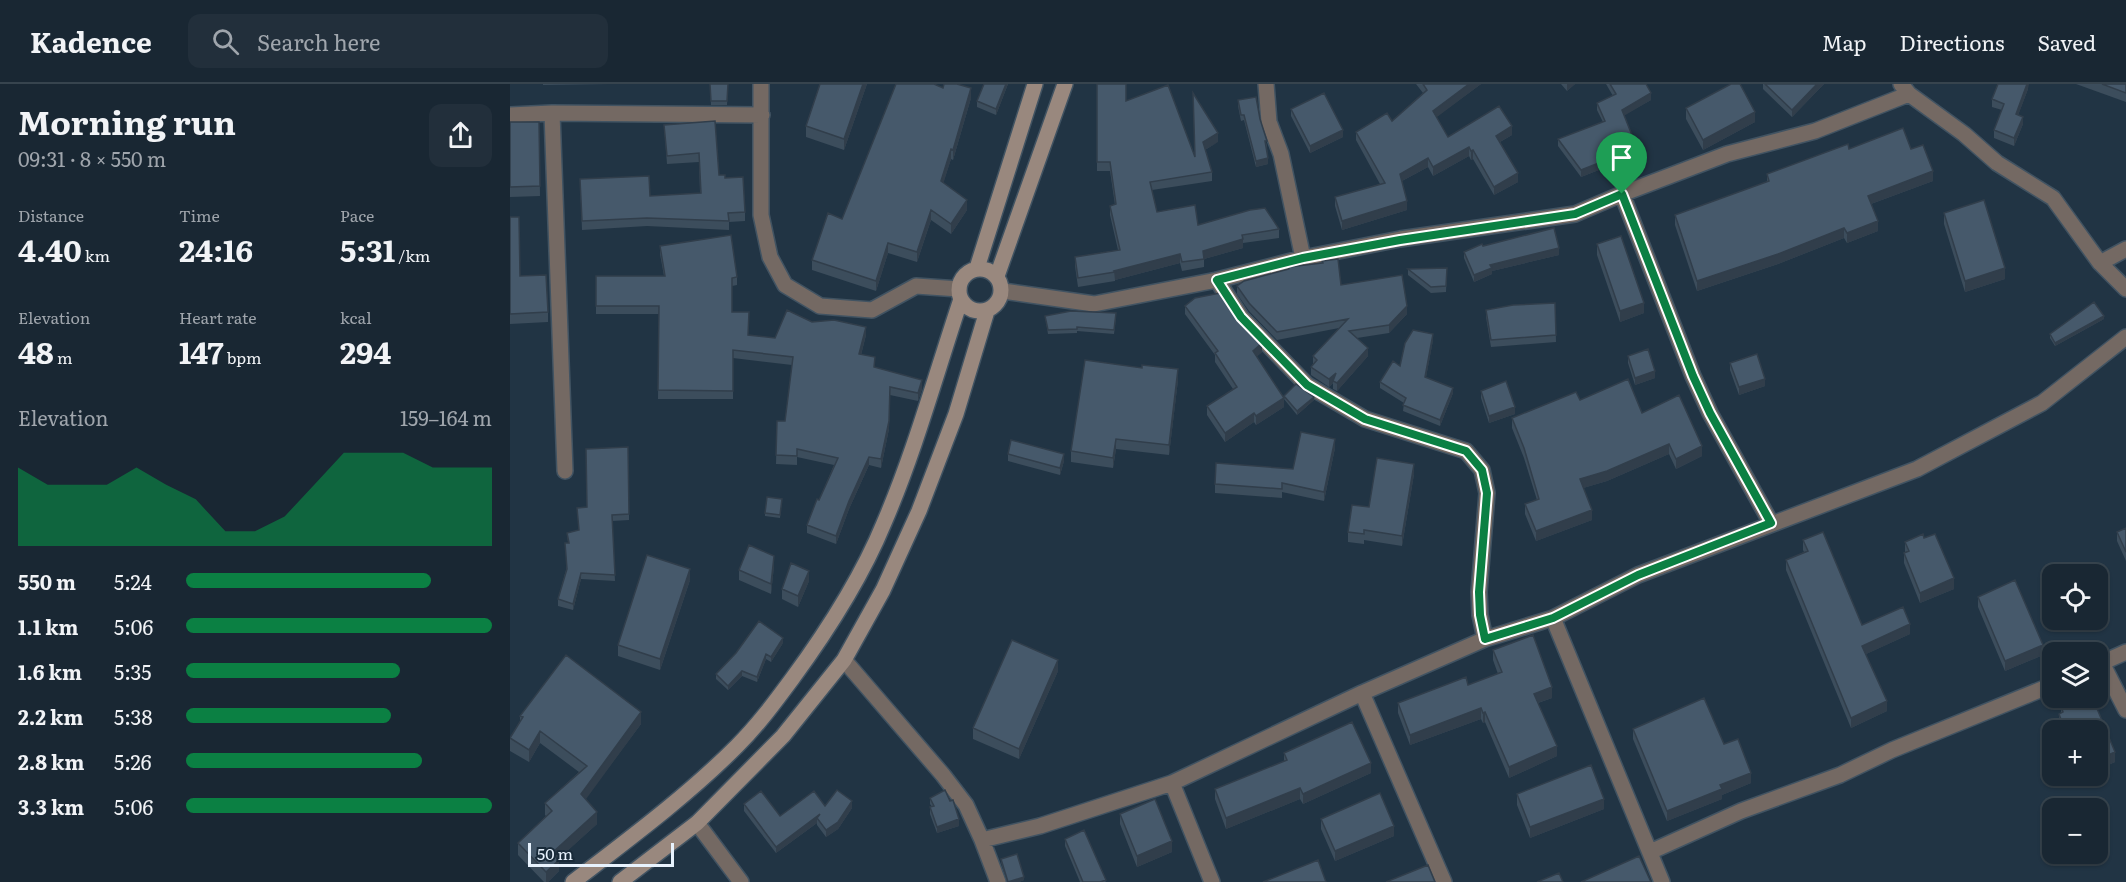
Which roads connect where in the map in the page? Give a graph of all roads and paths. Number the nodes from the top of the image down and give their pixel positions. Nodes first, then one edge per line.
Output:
1 (761, 84) edge
2 (1035, 84) edge
3 (1065, 84) edge
4 (1266, 84) edge
5 (1905, 89) edge
6 (552, 113) junction
7 (762, 115) junction
8 (510, 116) edge
9 (1622, 194) junction
10 (2126, 249) edge
11 (1303, 258) junction
12 (2100, 263) junction
13 (977, 268) junction
14 (997, 276) junction
15 (1217, 280) junction
16 (2126, 289) edge
17 (1003, 291) junction
18 (960, 294) junction
19 (987, 311) junction
20 (2126, 337) edge
21 (565, 471) dead end
22 (1771, 523) junction
23 (1553, 618) junction
24 (1485, 639) junction
25 (2126, 652) edge
26 (844, 660) junction
27 (2108, 660) edge
28 (2108, 678) edge
29 (2042, 689) edge
30 (1362, 693) junction
31 (2126, 710) edge
32 (1172, 783) junction
33 (697, 823) junction
34 (982, 840) junction
35 (1650, 852) junction
36 (573, 882) edge
37 (620, 882) edge
38 (741, 882) edge
39 (998, 882) edge
40 (1212, 882) edge
41 (1444, 882) edge
42 (1662, 882) edge

1 - 7 street
2 - 13 main road
3 - 14 main road
4 - 11 street
5 - 9 street
5 - 12 street
6 - 7 street
6 - 8 street
6 - 21 street
7 - 18 street
9 - 11 street
9 - 22 street
10 - 12 street
11 - 15 street
12 - 16 street
13 - 14 main road
13 - 18 main road
14 - 17 main road
15 - 17 street
15 - 24 street
17 - 19 main road
18 - 19 main road
18 - 36 main road
19 - 26 main road
20 - 22 street
22 - 23 street
23 - 24 street
23 - 35 street
24 - 30 street
25 - 27 street
26 - 33 main road
26 - 34 street
28 - 31 street
29 - 35 street
30 - 32 street
30 - 41 street
32 - 34 street
32 - 40 street
33 - 37 main road
33 - 38 street
34 - 39 street
35 - 42 street

